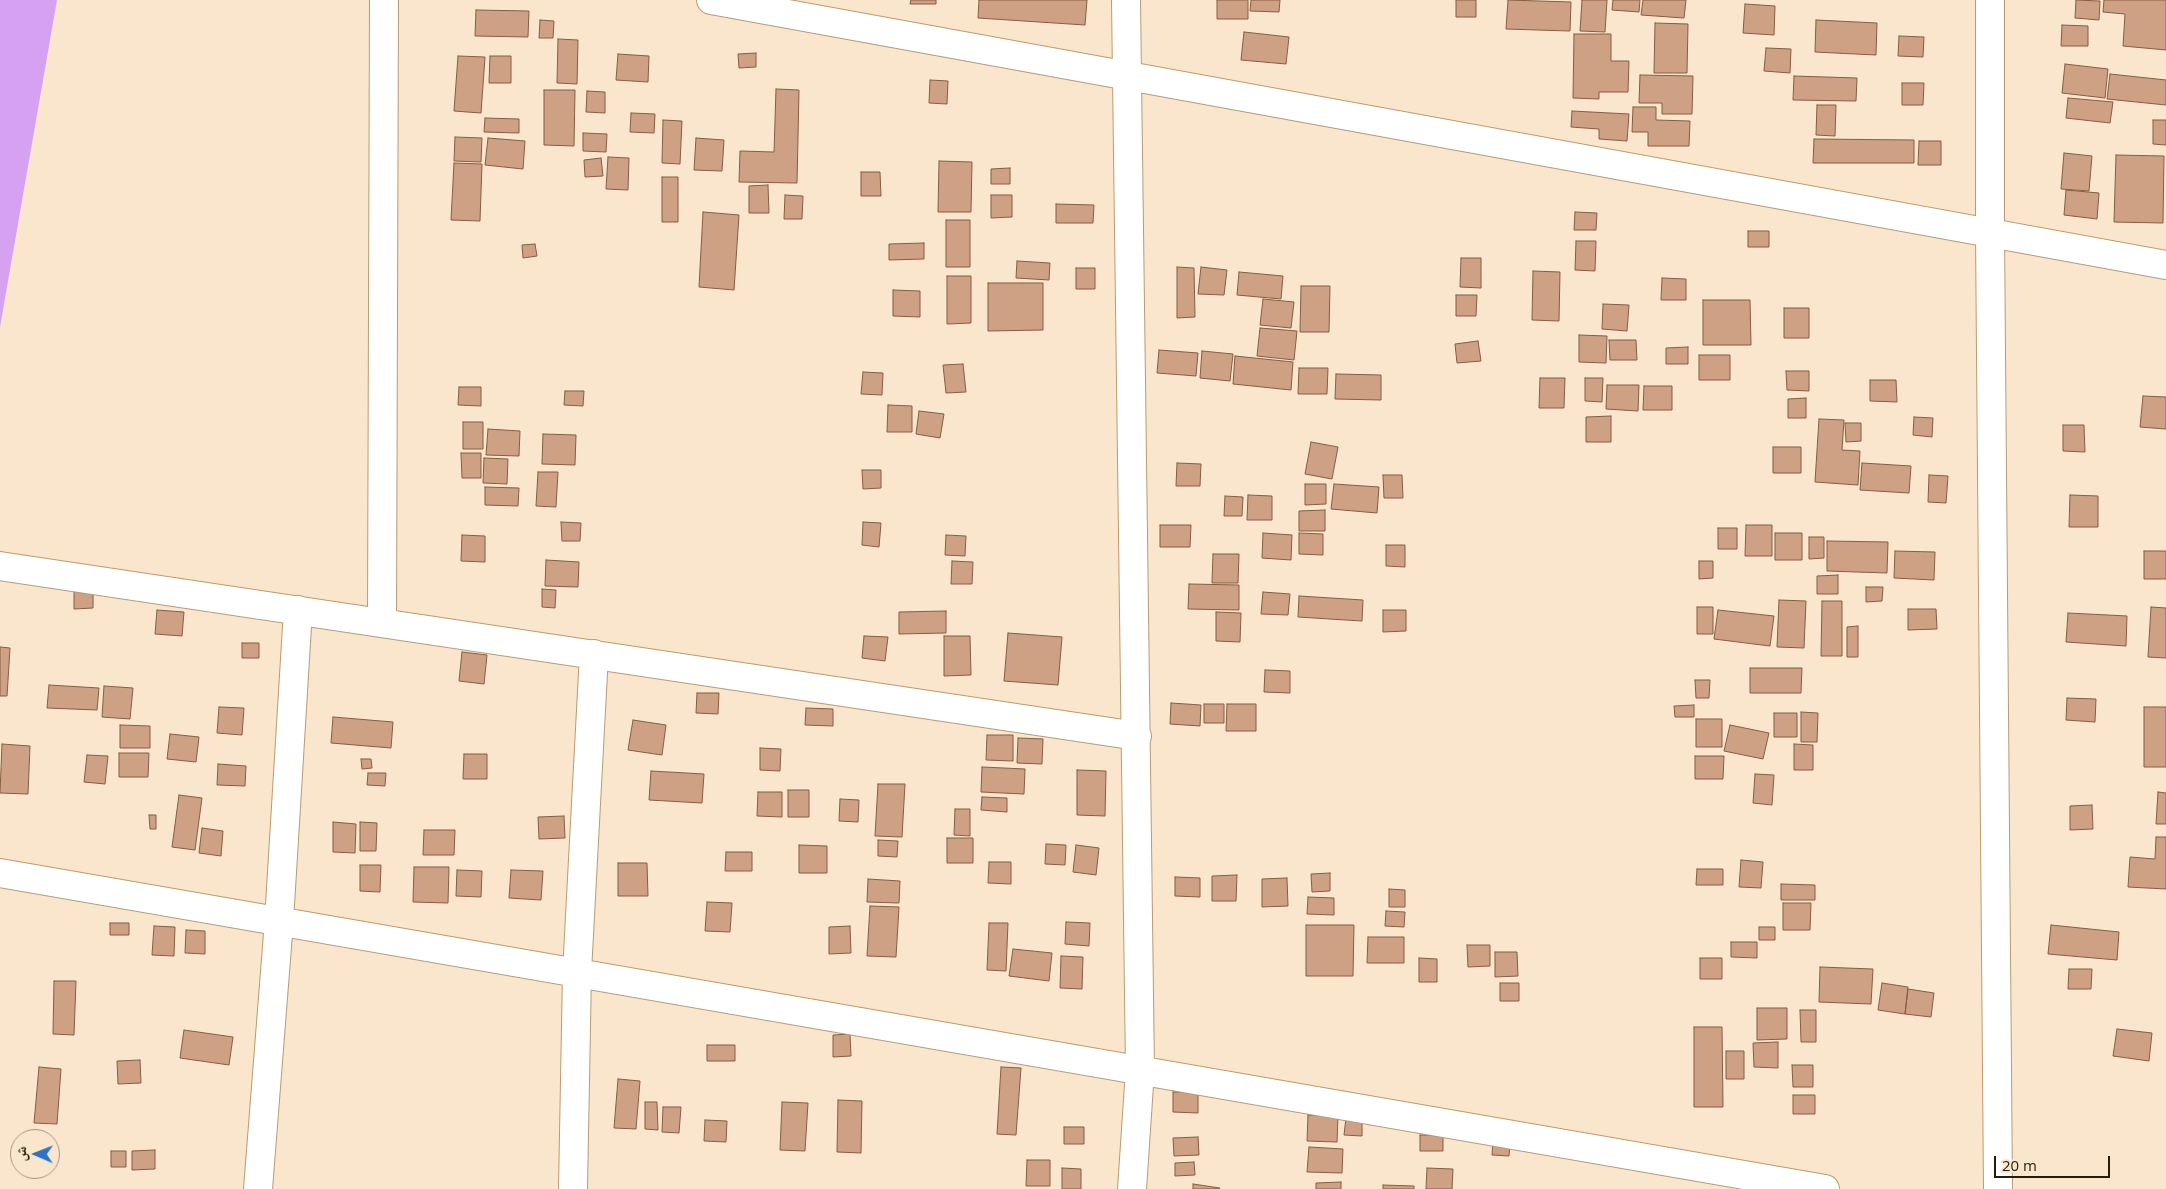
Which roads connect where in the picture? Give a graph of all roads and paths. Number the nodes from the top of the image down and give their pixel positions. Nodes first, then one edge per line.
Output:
1 (384, 0) edge
2 (711, 0) edge
3 (1126, 0) edge
4 (1990, 0) edge
5 (1127, 76) junction
6 (1990, 233) junction
7 (2166, 265) edge
8 (0, 566) edge
9 (298, 610) junction
10 (382, 622) junction
11 (594, 654) junction
12 (1137, 736) junction
13 (0, 873) edge
14 (279, 921) junction
15 (577, 972) junction
16 (1140, 1070) junction
17 (258, 1189) edge
18 (573, 1189) edge
19 (1132, 1189) edge
20 (1824, 1189) edge
21 (1998, 1189) edge

1 - 10 street
2 - 5 street
3 - 5 street
4 - 6 street
5 - 6 street
5 - 12 street
6 - 7 street
6 - 21 street
8 - 9 street
9 - 10 street
9 - 14 street
10 - 11 street
11 - 12 street
11 - 15 street
12 - 16 street
13 - 14 street
14 - 15 street
14 - 17 street
15 - 16 street
15 - 18 street
16 - 19 street
16 - 20 street

